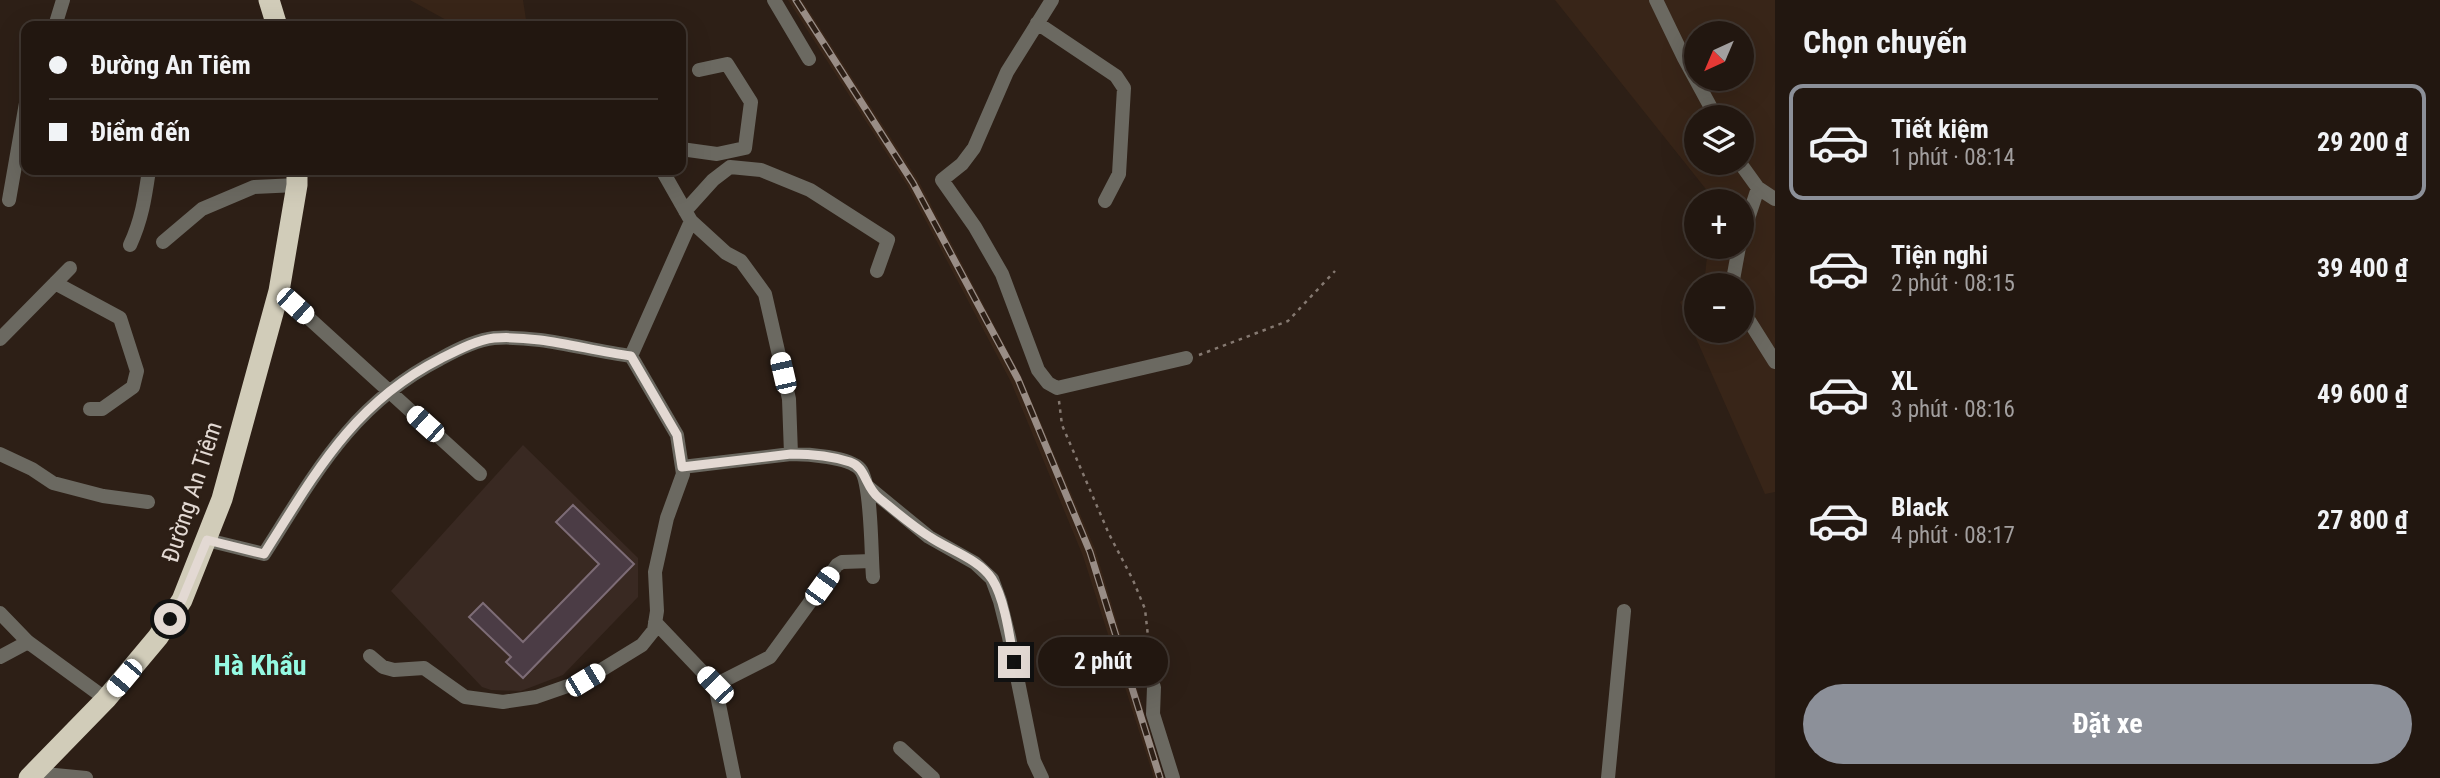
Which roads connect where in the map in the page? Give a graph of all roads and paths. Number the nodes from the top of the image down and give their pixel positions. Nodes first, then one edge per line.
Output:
1 (63, 0) edge
2 (268, 0) edge
3 (774, 0) edge
4 (1052, 0) edge
5 (1656, 0) edge
6 (57, 21) edge
7 (275, 21) edge
8 (1037, 23) junction
9 (809, 59) dead end
10 (699, 70) dead end
11 (1709, 105) edge
12 (21, 132) edge
13 (686, 150) edge
14 (717, 154) junction
15 (723, 172) junction
16 (149, 175) edge
17 (665, 175) edge
18 (1749, 175) edge
19 (297, 178) edge
20 (1758, 188) junction
21 (1775, 199) edge
22 (9, 200) dead end
23 (1754, 200) edge
24 (1105, 201) dead end
25 (688, 216) junction
26 (163, 242) dead end
27 (130, 245) dead end
28 (70, 268) dead end
29 (877, 271) dead end
30 (1335, 271) dead end
31 (55, 283) junction
32 (279, 291) junction
33 (1754, 329) edge
34 (0, 339) edge
35 (631, 356) junction
36 (1186, 358) joint
37 (1775, 362) edge
38 (1058, 388) junction
39 (389, 390) junction
40 (90, 409) dead end
41 (0, 454) edge
42 (791, 454) junction
43 (682, 467) junction
44 (480, 474) dead end
45 (868, 487) junction
46 (148, 502) dead end
47 (207, 540) junction
48 (872, 561) junction
49 (873, 578) dead end
50 (1624, 611) dead end
51 (0, 613) edge
52 (655, 622) junction
53 (28, 642) junction
54 (370, 656) dead end
55 (0, 657) edge
56 (715, 685) junction
57 (1154, 687) joint
58 (106, 699) junction
59 (900, 748) dead end
60 (31, 776) edge
61 (86, 778) edge
62 (734, 778) edge
63 (933, 778) edge
64 (1042, 778) edge
65 (1173, 778) edge
66 (1608, 778) edge

1 - 6 street
2 - 7 highway
3 - 9 street
4 - 8 street
5 - 11 street
8 - 24 street
8 - 38 street
10 - 14 street
12 - 22 street
13 - 14 street
14 - 15 street
15 - 25 street
15 - 29 street
16 - 27 street
17 - 25 street
18 - 20 street
19 - 26 street
19 - 32 highway, Đường An Tiêm
20 - 21 street
20 - 23 street
25 - 35 street
25 - 42 street
28 - 31 street
30 - 36 path
31 - 34 street
31 - 40 street
32 - 39 street
32 - 47 highway, Đường An Tiêm
33 - 37 street
35 - 39 street
35 - 43 street
36 - 38 street
38 - 57 path
39 - 44 street
39 - 47 street
41 - 46 street
42 - 43 street
42 - 45 street
43 - 52 street
45 - 48 street
45 - 64 street
47 - 58 highway, Đường An Tiêm
48 - 49 street
48 - 56 street
50 - 66 street
51 - 53 street
52 - 54 street
52 - 56 street
53 - 55 street
53 - 58 street
56 - 62 street
57 - 65 street
58 - 60 highway, Đường An Tiêm
59 - 63 street
60 - 61 street

